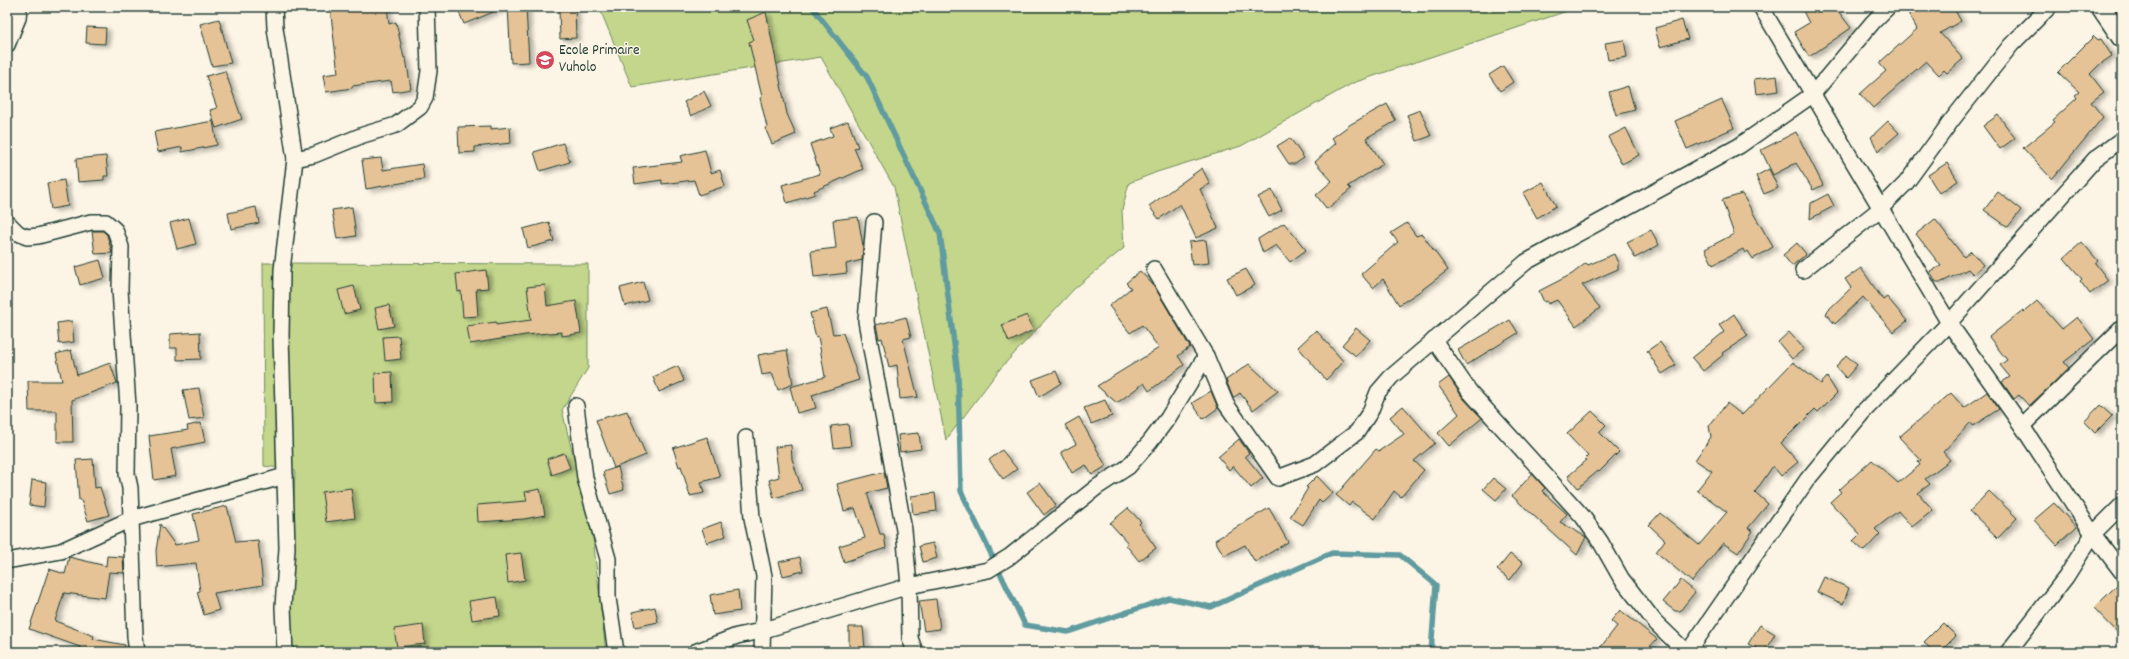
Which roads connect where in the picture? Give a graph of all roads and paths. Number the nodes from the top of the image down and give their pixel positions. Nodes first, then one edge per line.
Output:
1 (19, 7) edge
2 (274, 7) edge
3 (427, 7) edge
4 (1761, 7) edge
5 (1888, 7) edge
6 (2049, 7) edge
7 (2101, 7) edge
8 (2122, 38) edge
9 (7, 45) edge
10 (1812, 94) junction
11 (2122, 139) edge
12 (295, 159) junction
13 (1880, 209) junction
14 (7, 222) edge
15 (874, 222) dead end
16 (1154, 269) dead end
17 (1803, 270) dead end
18 (1949, 323) junction
19 (2122, 328) edge
20 (1434, 340) junction
21 (1206, 356) junction
22 (576, 406) dead end
23 (2022, 426) junction
24 (746, 438) dead end
25 (285, 476) junction
26 (2122, 505) edge
27 (131, 519) junction
28 (2093, 534) junction
29 (7, 561) edge
30 (2122, 572) edge
31 (909, 586) junction
32 (761, 631) junction
33 (138, 652) edge
34 (285, 652) edge
35 (616, 652) edge
36 (695, 652) edge
37 (762, 652) edge
38 (915, 652) edge
39 (1687, 652) edge
40 (2008, 652) edge

1 - 9 street
2 - 12 street
3 - 12 street
4 - 10 street
5 - 10 street
6 - 13 street
7 - 8 street
10 - 13 street
10 - 20 street
11 - 18 street
12 - 25 street
13 - 17 street
13 - 18 street
14 - 27 street
15 - 31 street
16 - 21 street
18 - 23 street
18 - 39 street
19 - 23 street
20 - 21 street
20 - 39 street
21 - 31 street
22 - 35 street
23 - 28 street
24 - 32 street
25 - 27 street
25 - 34 street
26 - 28 street
27 - 29 street
27 - 33 street
28 - 30 street
28 - 40 street
31 - 32 street
31 - 38 street
32 - 36 street
32 - 37 street

